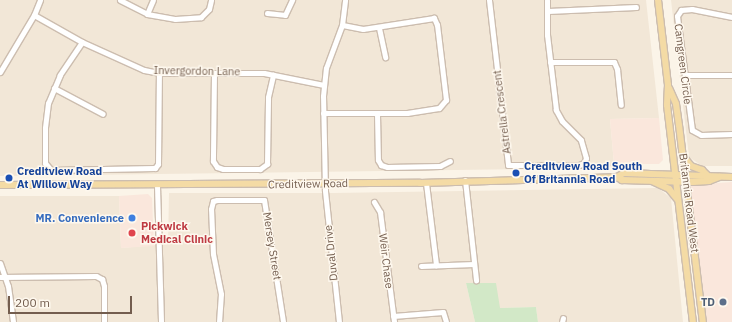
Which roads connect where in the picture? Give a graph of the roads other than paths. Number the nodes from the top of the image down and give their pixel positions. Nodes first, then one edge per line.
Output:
1 (40, 0) edge
2 (120, 0) edge
3 (153, 0) edge
4 (211, 0) edge
5 (292, 0) edge
6 (345, 0) edge
7 (489, 0) edge
8 (546, 0) edge
9 (658, 0) edge
10 (636, 7) dead end
11 (548, 10) junction
12 (267, 13) dead end
13 (147, 14) junction
14 (34, 15) junction
15 (732, 17) edge
16 (342, 25) junction
17 (379, 28) junction
18 (82, 42) junction
19 (385, 57) dead end
20 (550, 62) junction
21 (0, 72) edge
22 (159, 73) junction
23 (214, 74) junction
24 (274, 75) junction
25 (684, 75) junction
26 (732, 75) edge
27 (324, 85) junction
28 (668, 85) junction
29 (54, 88) junction
30 (621, 105) dead end
31 (323, 113) junction
32 (103, 114) dead end
33 (377, 114) junction
34 (732, 134) edge
35 (683, 156) junction
36 (450, 161) dead end
37 (676, 174) junction
38 (685, 174) junction
39 (707, 175) junction
40 (617, 177) junction
41 (719, 177) junction
42 (732, 177) edge
43 (465, 180) junction
44 (652, 181) junction
45 (676, 181) junction
46 (426, 182) junction
47 (685, 182) junction
48 (324, 184) junction
49 (0, 185) edge
50 (157, 186) junction
51 (374, 202) dead end
52 (678, 202) junction
53 (0, 263) edge
54 (474, 264) junction
55 (436, 265) junction
56 (421, 266) dead end
57 (2, 277) edge
58 (476, 280) dead end
59 (393, 316) junction
60 (13, 322) edge
61 (104, 322) edge
62 (161, 322) edge
63 (219, 322) edge
64 (283, 322) edge
65 (339, 322) edge
66 (394, 322) edge
67 (446, 322) edge
68 (693, 322) edge
69 (703, 322) edge

1 - 14 street
2 - 13 street
3 - 13 street
4 - 13 street
5 - 12 street
6 - 16 street, Duval Drive
7 - 20 street, Astrella Crescent
8 - 11 street, Astrella Crescent
9 - 28 main road, Britannia Road West
10 - 11 street
11 - 20 street, Astrella Crescent
14 - 18 street, Invergordon Lane
14 - 21 street
15 - 25 street, Camgreen Circle
16 - 17 street
16 - 27 street, Duval Drive
17 - 19 street
17 - 33 street
18 - 22 street, Invergordon Lane
18 - 29 street
20 - 30 street
22 - 23 street, Invergordon Lane
22 - 29 street
23 - 24 street, Invergordon Lane
23 - 24 street
24 - 27 street, Invergordon Lane
25 - 26 street
25 - 34 street, Camgreen Circle
27 - 31 street, Duval Drive
28 - 35 main road, Britannia Road West
28 - 37 main road, Britannia Road West
29 - 32 street
31 - 33 street
31 - 48 street, Duval Drive
33 - 36 street
35 - 38 main road, Britannia Road West
35 - 39 main road
37 - 38 main road, Creditview Road
37 - 40 main road, Creditview Road
37 - 45 main road, Britannia Road West
38 - 39 main road, Creditview Road
38 - 47 main road, Britannia Road West
39 - 41 main road, Creditview Road
40 - 43 main road, Creditview Road
40 - 44 main road, Creditview Road
41 - 42 main road, Creditview Road
41 - 47 main road, Creditview Road
43 - 46 main road, Creditview Road
43 - 54 street
44 - 45 main road, Creditview Road
44 - 52 main road
45 - 47 main road, Creditview Road
45 - 52 main road, Britannia Road West
46 - 48 main road, Creditview Road
46 - 55 street
47 - 69 main road, Britannia Road West
48 - 50 main road, Creditview Road
48 - 65 street, Duval Drive
49 - 50 main road, Creditview Road
50 - 62 street
51 - 59 street, Weir Chase
52 - 68 main road, Britannia Road West
53 - 57 street
54 - 55 street
54 - 58 street
55 - 56 street
57 - 60 street
57 - 61 street
59 - 66 street, Weir Chase
59 - 67 street
63 - 64 street, Mersey Street

